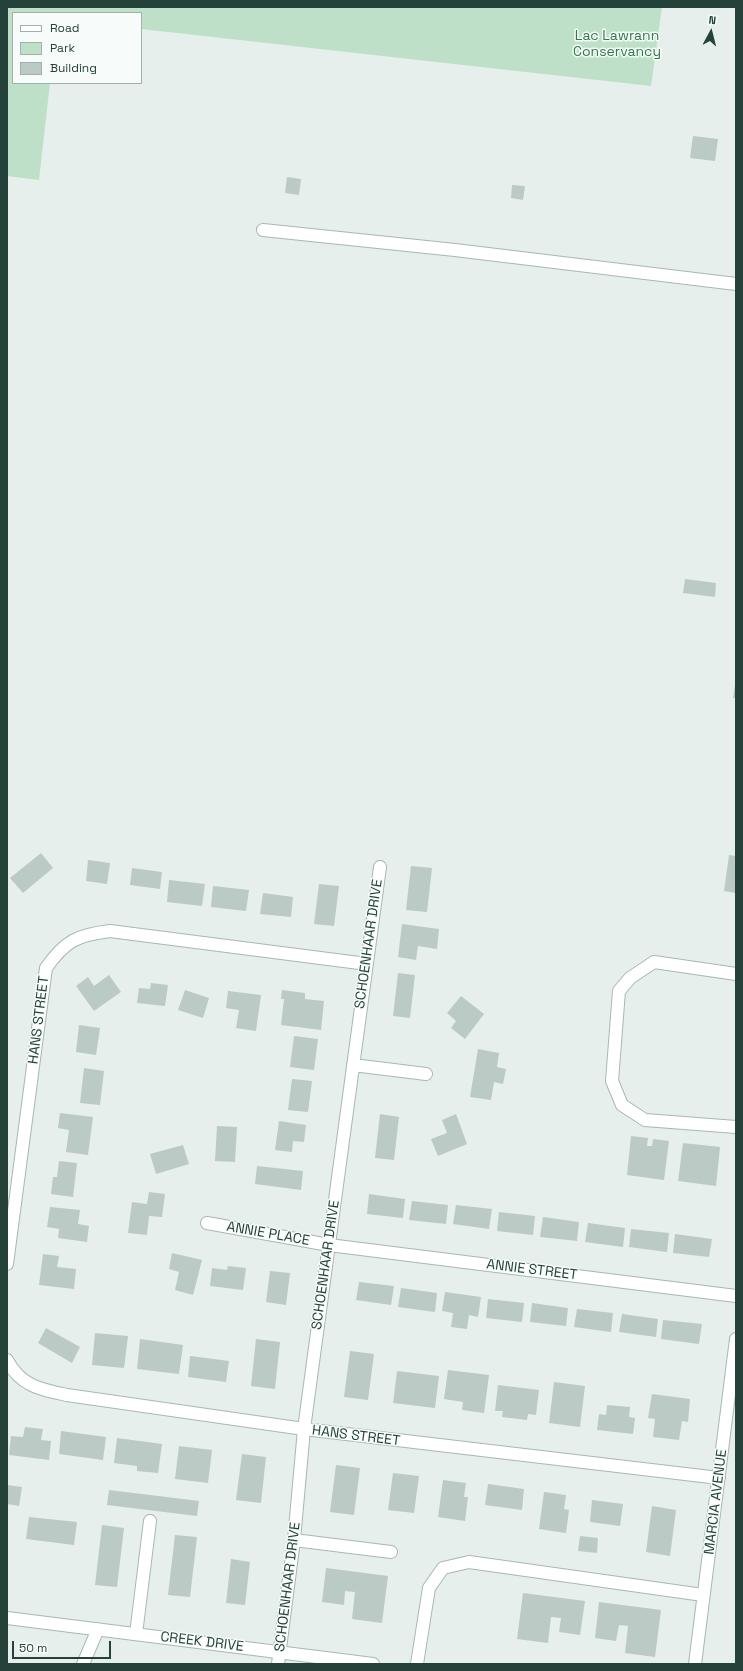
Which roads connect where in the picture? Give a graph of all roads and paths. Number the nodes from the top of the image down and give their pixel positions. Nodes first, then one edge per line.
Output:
1 (263, 230) dead end
2 (736, 284) edge
3 (380, 867) dead end
4 (367, 964) junction
5 (736, 974) edge
6 (353, 1065) junction
7 (426, 1074) dead end
8 (736, 1127) edge
9 (207, 1223) dead end
10 (329, 1245) junction
11 (7, 1264) edge
12 (736, 1296) edge
13 (736, 1339) edge
14 (7, 1360) edge
15 (304, 1429) junction
16 (719, 1478) junction
17 (150, 1521) dead end
18 (294, 1540) junction
19 (391, 1552) dead end
20 (704, 1595) junction
21 (7, 1618) edge
22 (98, 1629) junction
23 (136, 1634) junction
24 (280, 1651) junction
25 (83, 1664) edge
26 (278, 1664) edge
27 (373, 1664) edge
28 (417, 1664) edge
29 (695, 1664) edge

1 - 2 street
3 - 4 street, SCHOENHAAR DRIVE
4 - 6 street, SCHOENHAAR DRIVE
4 - 11 street, HANS STREET
5 - 8 street
6 - 7 street
6 - 10 street, SCHOENHAAR DRIVE
9 - 10 street, ANNIE PLACE
10 - 12 street, ANNIE STREET
10 - 15 street, SCHOENHAAR DRIVE
13 - 16 street, MARCIA AVENUE
14 - 15 street, HANS STREET
15 - 16 street, HANS STREET
15 - 18 street, SCHOENHAAR DRIVE
16 - 20 street, MARCIA AVENUE
17 - 23 street
18 - 19 street
18 - 24 street, SCHOENHAAR DRIVE
20 - 28 street
20 - 29 street, MARCIA AVENUE
21 - 22 street, CREEK DRIVE
22 - 23 street, CREEK DRIVE
22 - 25 street
23 - 24 street, CREEK DRIVE
24 - 26 street, SCHOENHAAR DRIVE
24 - 27 street, CREEK DRIVE

